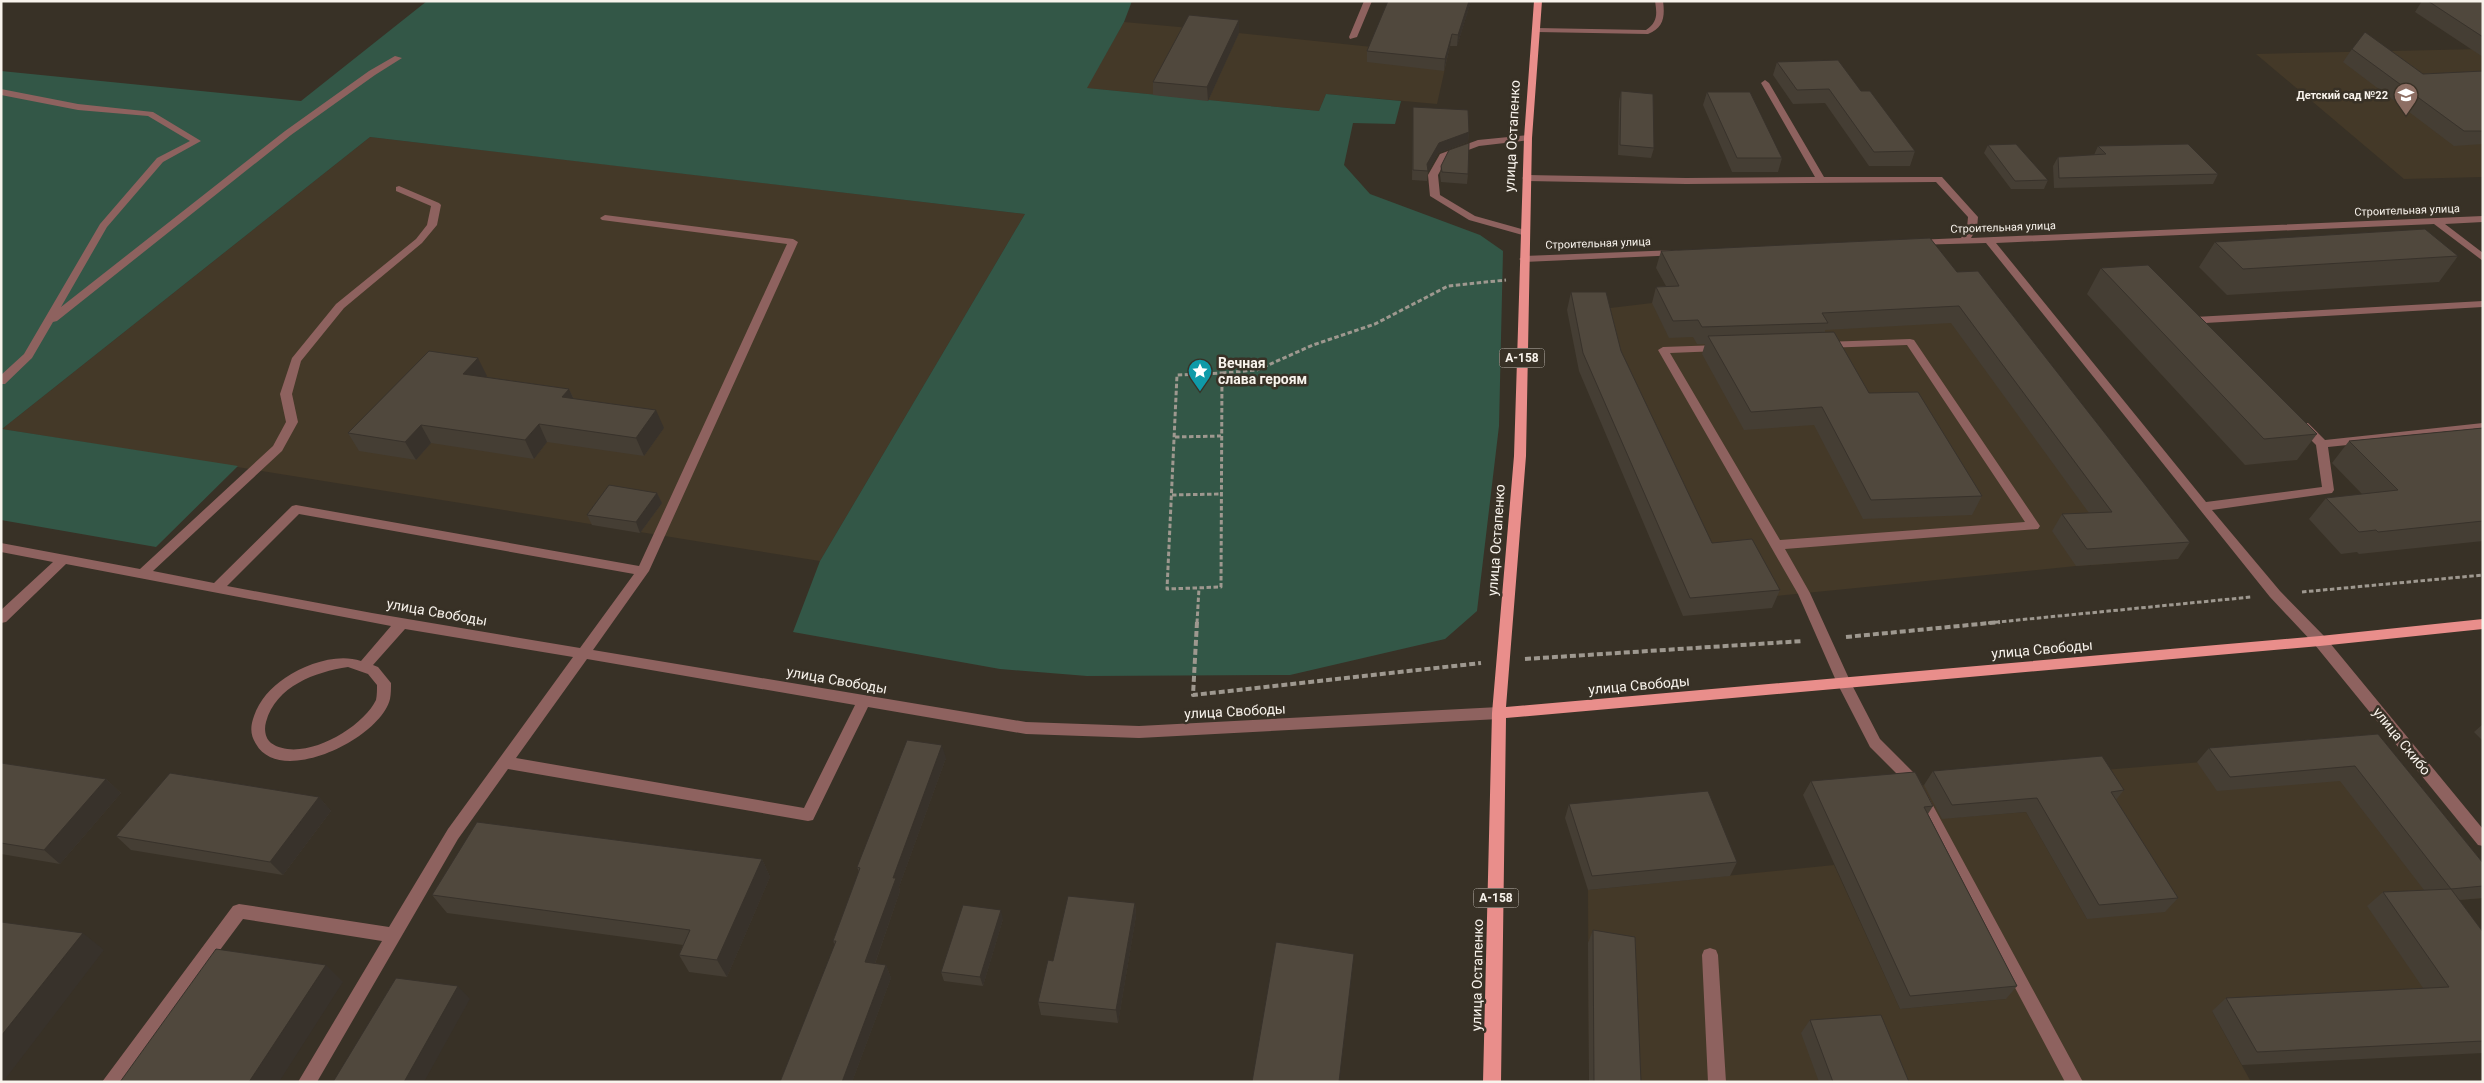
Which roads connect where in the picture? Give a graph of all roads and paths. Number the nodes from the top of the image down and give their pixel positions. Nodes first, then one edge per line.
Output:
1 (1368, 1) edge
2 (1538, 1) edge
3 (1659, 1) edge
4 (1536, 30) junction
5 (1353, 37) dead end
6 (398, 58) dead end
7 (1765, 83) dead end
8 (1, 92) edge
9 (1528, 138) junction
10 (1527, 178) junction
11 (1820, 180) junction
12 (399, 189) dead end
13 (605, 218) dead end
14 (2483, 219) edge
15 (2436, 221) junction
16 (1526, 233) junction
17 (1989, 240) junction
18 (1964, 241) junction
19 (1906, 243) edge
20 (1690, 252) edge
21 (2483, 258) edge
22 (1524, 259) junction
23 (1524, 279) junction
24 (2483, 304) edge
25 (47, 323) junction
26 (2209, 334) edge
27 (1811, 345) edge
28 (1732, 348) edge
29 (1222, 374) junction
30 (1, 381) edge
31 (2294, 417) edge
32 (2483, 427) edge
33 (1221, 436) junction
34 (1175, 437) junction
35 (2322, 444) junction
36 (1220, 494) junction
37 (1172, 495) junction
38 (2203, 507) junction
39 (1776, 545) junction
40 (1, 548) edge
41 (64, 559) junction
42 (643, 571) junction
43 (142, 574) junction
44 (2483, 575) edge
45 (217, 588) junction
46 (1200, 588) junction
47 (2275, 594) junction
48 (1, 618) edge
49 (402, 623) junction
50 (2483, 624) edge
51 (1824, 639) junction
52 (2320, 641) junction
53 (584, 653) junction
54 (1504, 660) junction
55 (365, 665) junction
56 (1844, 683) junction
57 (864, 701) junction
58 (1499, 714) junction
59 (505, 762) junction
60 (2483, 840) edge
61 (393, 935) junction
62 (1710, 955) dead end
63 (111, 1082) edge
64 (307, 1082) edge
65 (1492, 1082) edge
66 (1717, 1082) edge
67 (2074, 1082) edge

1 - 5 street
2 - 4 main road, улица Остапенко / А-158
3 - 4 street
4 - 9 main road, улица Остапенко / А-158
6 - 25 street
7 - 11 street
8 - 25 street
9 - 10 main road, улица Остапенко / А-158
9 - 16 street
10 - 11 street
10 - 16 main road, улица Остапенко / А-158
11 - 18 street
12 - 43 street
13 - 42 street
14 - 15 street, Строительная улица
15 - 17 street, Строительная улица
15 - 21 street
16 - 22 main road, улица Остапенко / А-158
17 - 18 street, Строительная улица
17 - 38 street, улица Скибо
18 - 19 street, Строительная улица
20 - 22 street, Строительная улица
22 - 23 main road, улица Остапенко / А-158
23 - 29 path
23 - 54 main road, улица Остапенко / А-158
24 - 26 street
25 - 30 street
27 - 39 street
28 - 39 street
29 - 33 path
29 - 34 path
31 - 35 street
32 - 35 street
33 - 34 path
33 - 36 path
34 - 37 path
35 - 38 street
36 - 37 path
36 - 46 path
37 - 46 path
38 - 47 street, улица Скибо
39 - 51 street
40 - 41 street, улица Свободы
41 - 43 street, улица Свободы
41 - 48 street
42 - 45 street
42 - 53 street
43 - 45 street, улица Свободы
44 - 47 path
45 - 49 street, улица Свободы
46 - 54 path
47 - 51 path
47 - 52 street, улица Скибо
49 - 53 street, улица Свободы
49 - 55 street
50 - 52 main road, улица Свободы
51 - 54 path
51 - 56 street
52 - 56 main road, улица Свободы
52 - 60 street, улица Скибо
53 - 57 street, улица Свободы
53 - 59 street
54 - 58 main road, улица Остапенко / А-158
55 - 55 street
56 - 58 main road, улица Свободы
56 - 67 street
57 - 58 street, улица Свободы
57 - 59 street
58 - 65 main road, улица Остапенко / А-158
59 - 61 street
61 - 63 street
61 - 64 street
62 - 66 street

